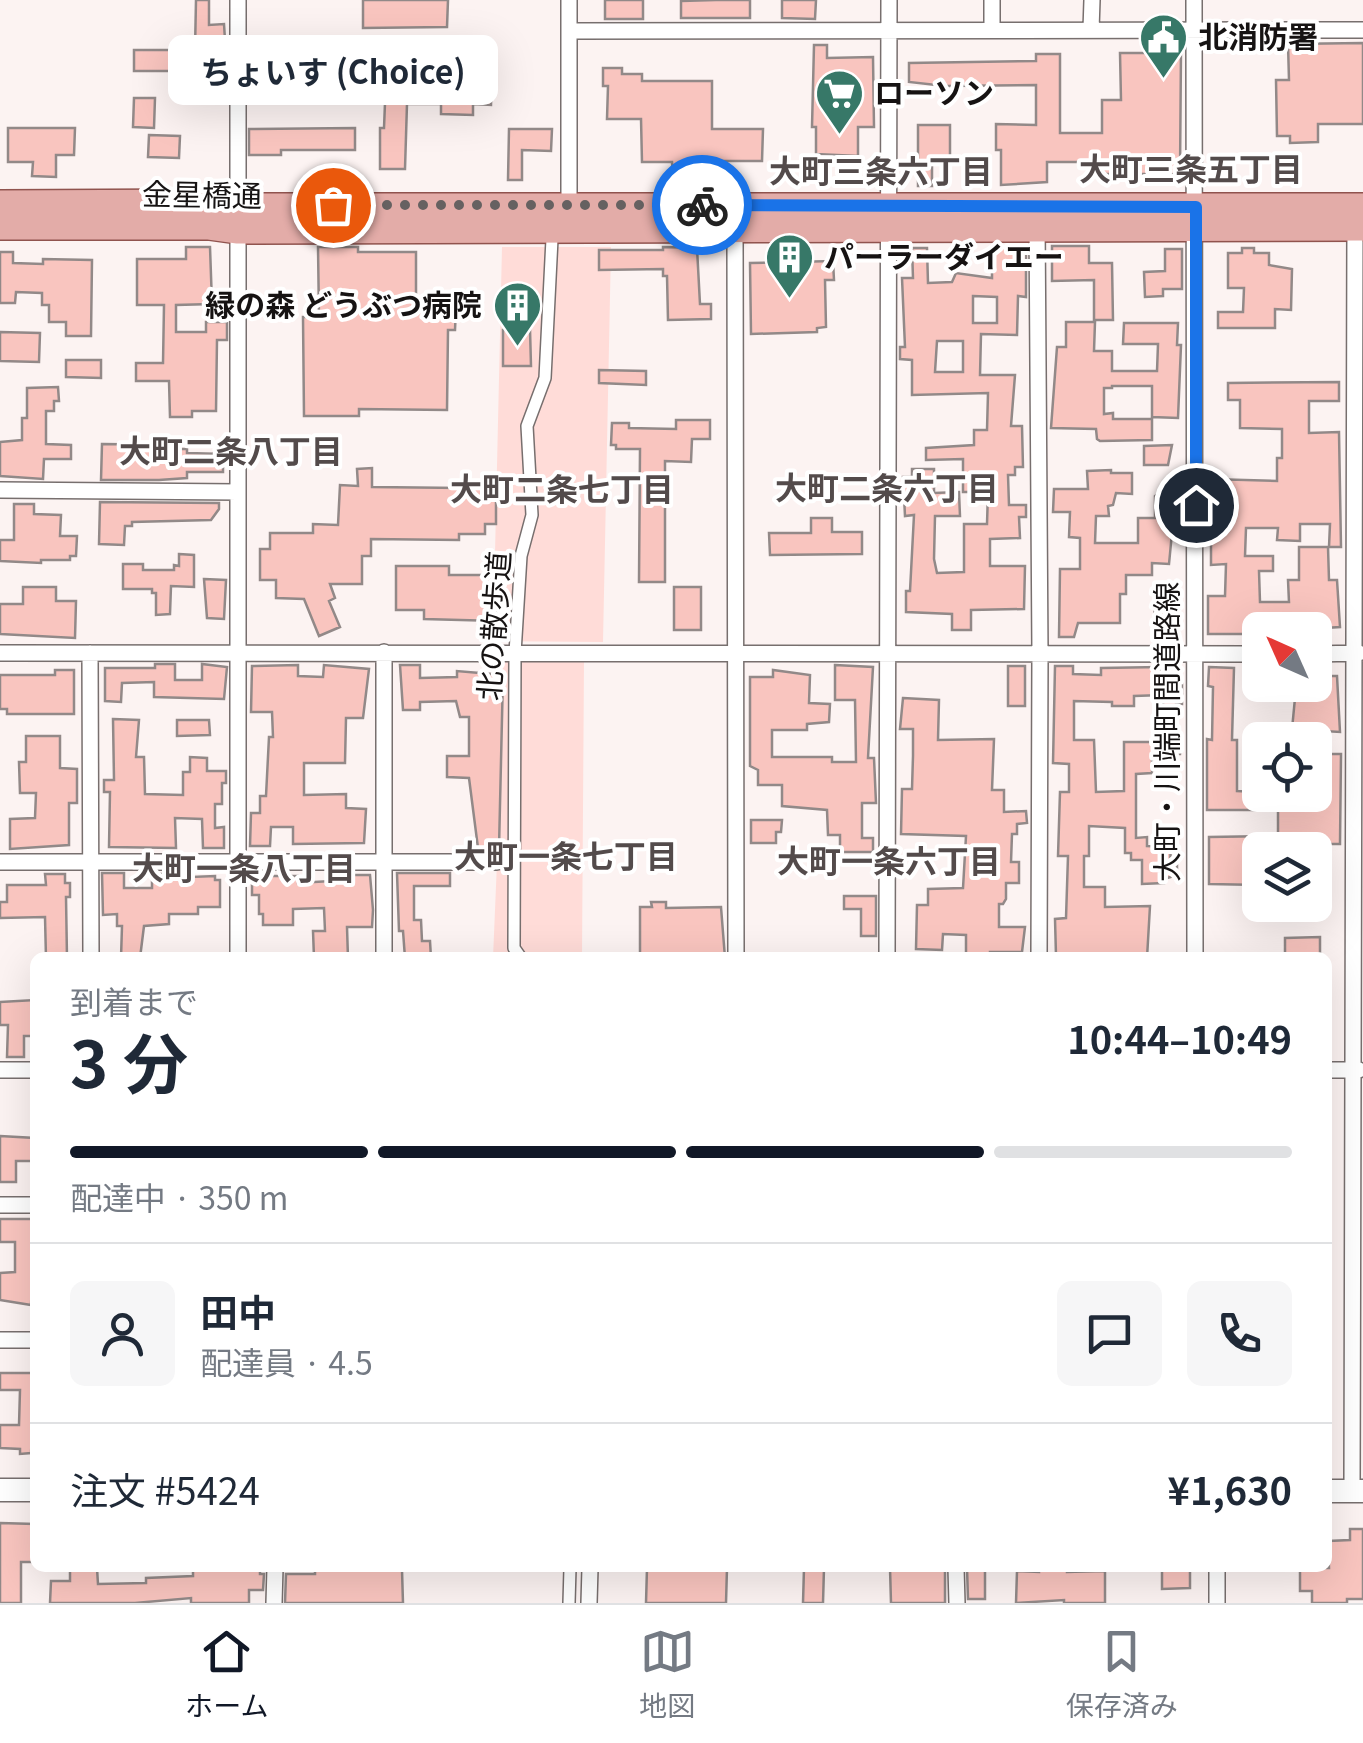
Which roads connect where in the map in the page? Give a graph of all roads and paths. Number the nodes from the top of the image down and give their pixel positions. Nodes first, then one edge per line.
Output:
1 (238, 0) edge
2 (569, 0) edge
3 (889, 0) edge
4 (992, 0) edge
5 (1092, 0) edge
6 (1194, 0) edge
7 (569, 30) junction
8 (888, 30) junction
9 (992, 30) junction
10 (1092, 30) junction
11 (1194, 30) junction
12 (1363, 30) edge
13 (0, 202) edge
14 (735, 217) junction
15 (1359, 217) edge
16 (239, 218) junction
17 (887, 218) junction
18 (1037, 218) junction
19 (1196, 218) junction
20 (563, 225) junction
21 (0, 227) edge
22 (0, 490) edge
23 (238, 492) junction
24 (90, 652) junction
25 (384, 652) junction
26 (0, 653) edge
27 (515, 653) junction
28 (1040, 653) junction
29 (1358, 653) edge
30 (237, 654) junction
31 (738, 654) junction
32 (889, 654) junction
33 (1332, 654) edge
34 (1242, 655) edge
35 (1196, 656) junction
36 (238, 861) junction
37 (0, 862) edge
38 (384, 862) junction
39 (497, 862) dead end
40 (91, 863) junction
41 (92, 952) edge
42 (238, 952) edge
43 (384, 952) edge
44 (517, 952) edge
45 (736, 952) edge
46 (887, 952) edge
47 (1038, 952) edge
48 (1195, 952) edge
49 (0, 1070) edge
50 (30, 1070) edge
51 (1332, 1070) edge
52 (1358, 1070) edge
53 (0, 1205) edge
54 (30, 1205) edge
55 (0, 1340) edge
56 (30, 1340) edge
57 (0, 1490) edge
58 (30, 1490) edge
59 (1357, 1490) edge
60 (274, 1572) edge
61 (570, 1572) edge
62 (590, 1572) edge
63 (956, 1572) edge
64 (1217, 1572) edge
65 (274, 1603) edge
66 (569, 1603) edge
67 (589, 1603) edge
68 (956, 1603) edge
69 (1217, 1603) edge

1 - 16 street
2 - 7 street
3 - 8 street
4 - 9 street
5 - 10 street
6 - 11 street, 大町・川端町間道路線
7 - 8 street
7 - 20 street
8 - 9 street
8 - 17 street
9 - 10 street
10 - 11 street
11 - 12 street
11 - 19 street, 大町・川端町間道路線
13 - 16 main road, 金星橋通
14 - 17 main road, 金星橋通
14 - 20 main road, 金星橋通
14 - 31 street
15 - 19 main road, 金星橋通
15 - 29 street
16 - 20 main road, 金星橋通
16 - 21 main road, 金星橋通
16 - 23 street
17 - 18 main road, 金星橋通
17 - 32 street
18 - 19 main road, 金星橋通
18 - 28 street
19 - 35 street, 大町・川端町間道路線
20 - 27 street, 北の散歩道
22 - 23 street
23 - 30 street
24 - 26 street
24 - 30 street
24 - 40 street
25 - 27 street
25 - 30 street
25 - 38 street
27 - 31 street
27 - 44 street, 北の散歩道
28 - 32 street
28 - 35 street
28 - 47 street
29 - 33 street
29 - 52 street
30 - 36 street
31 - 32 street
31 - 45 street
32 - 46 street
34 - 35 street
35 - 48 street, 大町・川端町間道路線
36 - 38 street
36 - 40 street
36 - 42 street
37 - 40 street
38 - 39 street
38 - 43 street
40 - 41 street
49 - 50 street
51 - 52 street
52 - 59 street
53 - 54 street
55 - 56 street
57 - 58 main road
60 - 65 street
61 - 66 street
62 - 67 street
63 - 68 street
64 - 69 street

